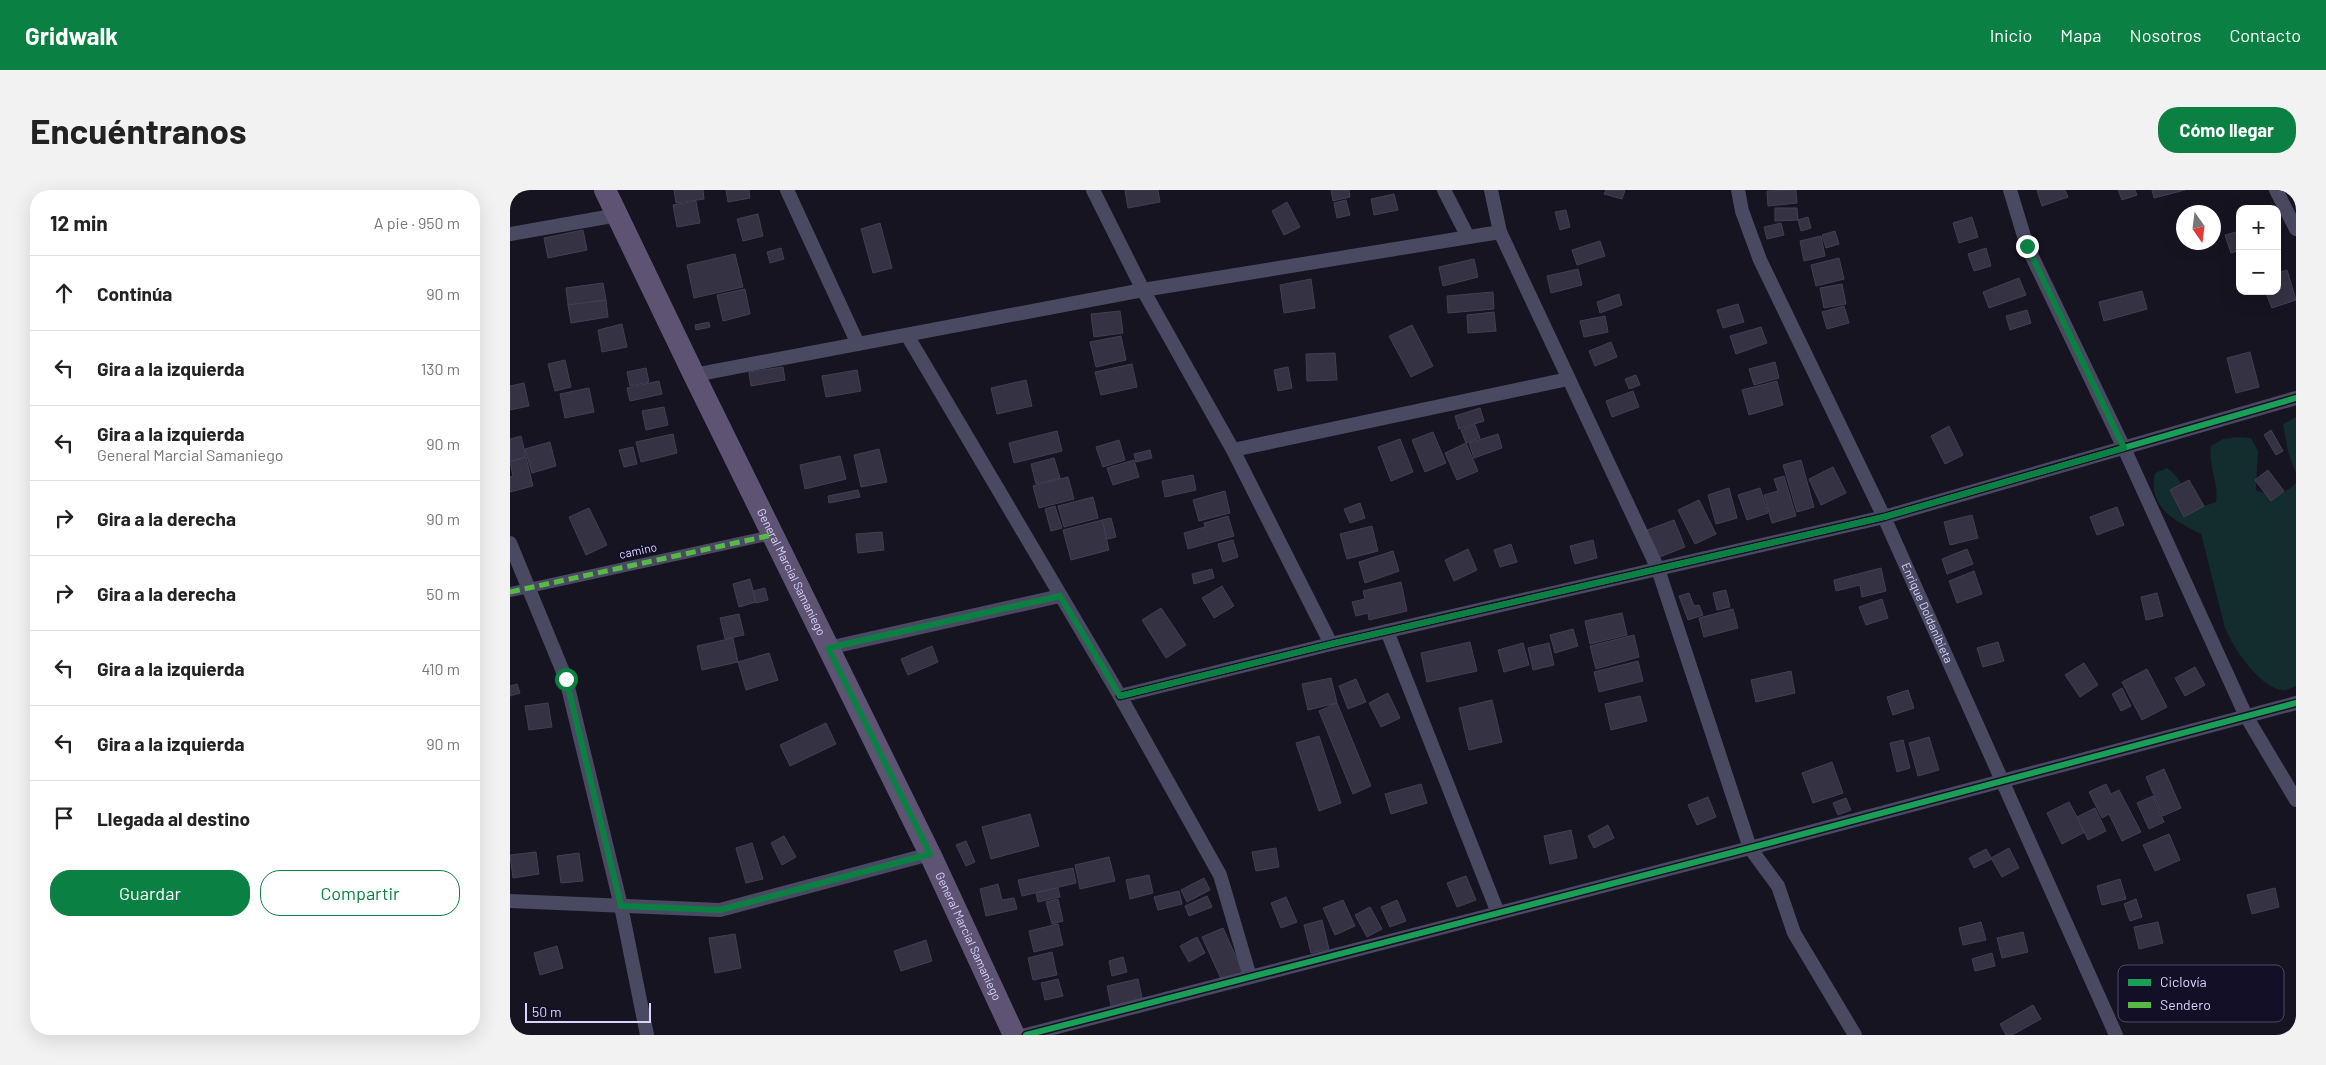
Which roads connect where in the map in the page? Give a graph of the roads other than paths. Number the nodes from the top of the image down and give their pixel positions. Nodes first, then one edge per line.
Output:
1 (605, 190) edge
2 (787, 190) edge
3 (1093, 190) edge
4 (1444, 190) edge
5 (1491, 190) edge
6 (1738, 190) edge
7 (2010, 190) edge
8 (2276, 190) edge
9 (618, 215) junction
10 (2296, 229) edge
11 (1500, 232) junction
12 (510, 234) edge
13 (1468, 238) junction
14 (1143, 290) junction
15 (907, 335) junction
16 (858, 344) junction
17 (694, 375) junction
18 (1568, 380) junction
19 (2296, 398) edge
20 (2124, 448) junction
21 (1233, 450) junction
22 (1884, 517) junction
23 (772, 535) junction
24 (510, 543) edge
25 (1658, 569) junction
26 (528, 587) junction
27 (510, 592) edge
28 (1060, 596) junction
29 (1387, 631) junction
30 (1331, 644) junction
31 (828, 648) junction
32 (1120, 696) junction
33 (2296, 703) edge
34 (2246, 716) junction
35 (2004, 782) junction
36 (2296, 800) edge
37 (1750, 848) junction
38 (930, 854) junction
39 (510, 901) edge
40 (621, 906) junction
41 (1498, 913) junction
42 (1250, 977) junction
43 (647, 1035) edge
44 (1014, 1035) edge
45 (1026, 1035) edge
46 (1855, 1035) edge
47 (2116, 1035) edge

1 - 9 main road, General Marcial Samaniego
2 - 16 street
3 - 14 street
4 - 13 street
5 - 11 street
6 - 22 street, Enrique Doldanibieta
7 - 20 street
8 - 10 street
9 - 12 street
9 - 17 main road, General Marcial Samaniego
11 - 13 street
11 - 18 street
13 - 14 street
14 - 15 street
14 - 21 street
15 - 16 street
15 - 28 street
16 - 17 street
17 - 23 main road, General Marcial Samaniego
18 - 21 street
18 - 25 street
19 - 20 street
20 - 22 street
20 - 34 street
21 - 30 street
22 - 25 street
22 - 35 street, Enrique Doldanibieta
23 - 26 street, camino
23 - 31 main road, General Marcial Samaniego
24 - 26 street
25 - 29 street
25 - 37 street
26 - 27 street, camino
26 - 40 street
28 - 31 street
28 - 32 street
29 - 30 street
29 - 41 street
30 - 32 street
31 - 38 main road, General Marcial Samaniego
32 - 42 street
33 - 34 street
34 - 35 street
34 - 36 street
35 - 37 street
35 - 47 street, Enrique Doldanibieta
37 - 41 street
37 - 46 street
38 - 40 street
38 - 44 main road, General Marcial Samaniego
39 - 40 street
40 - 43 street
41 - 42 street
42 - 45 street

